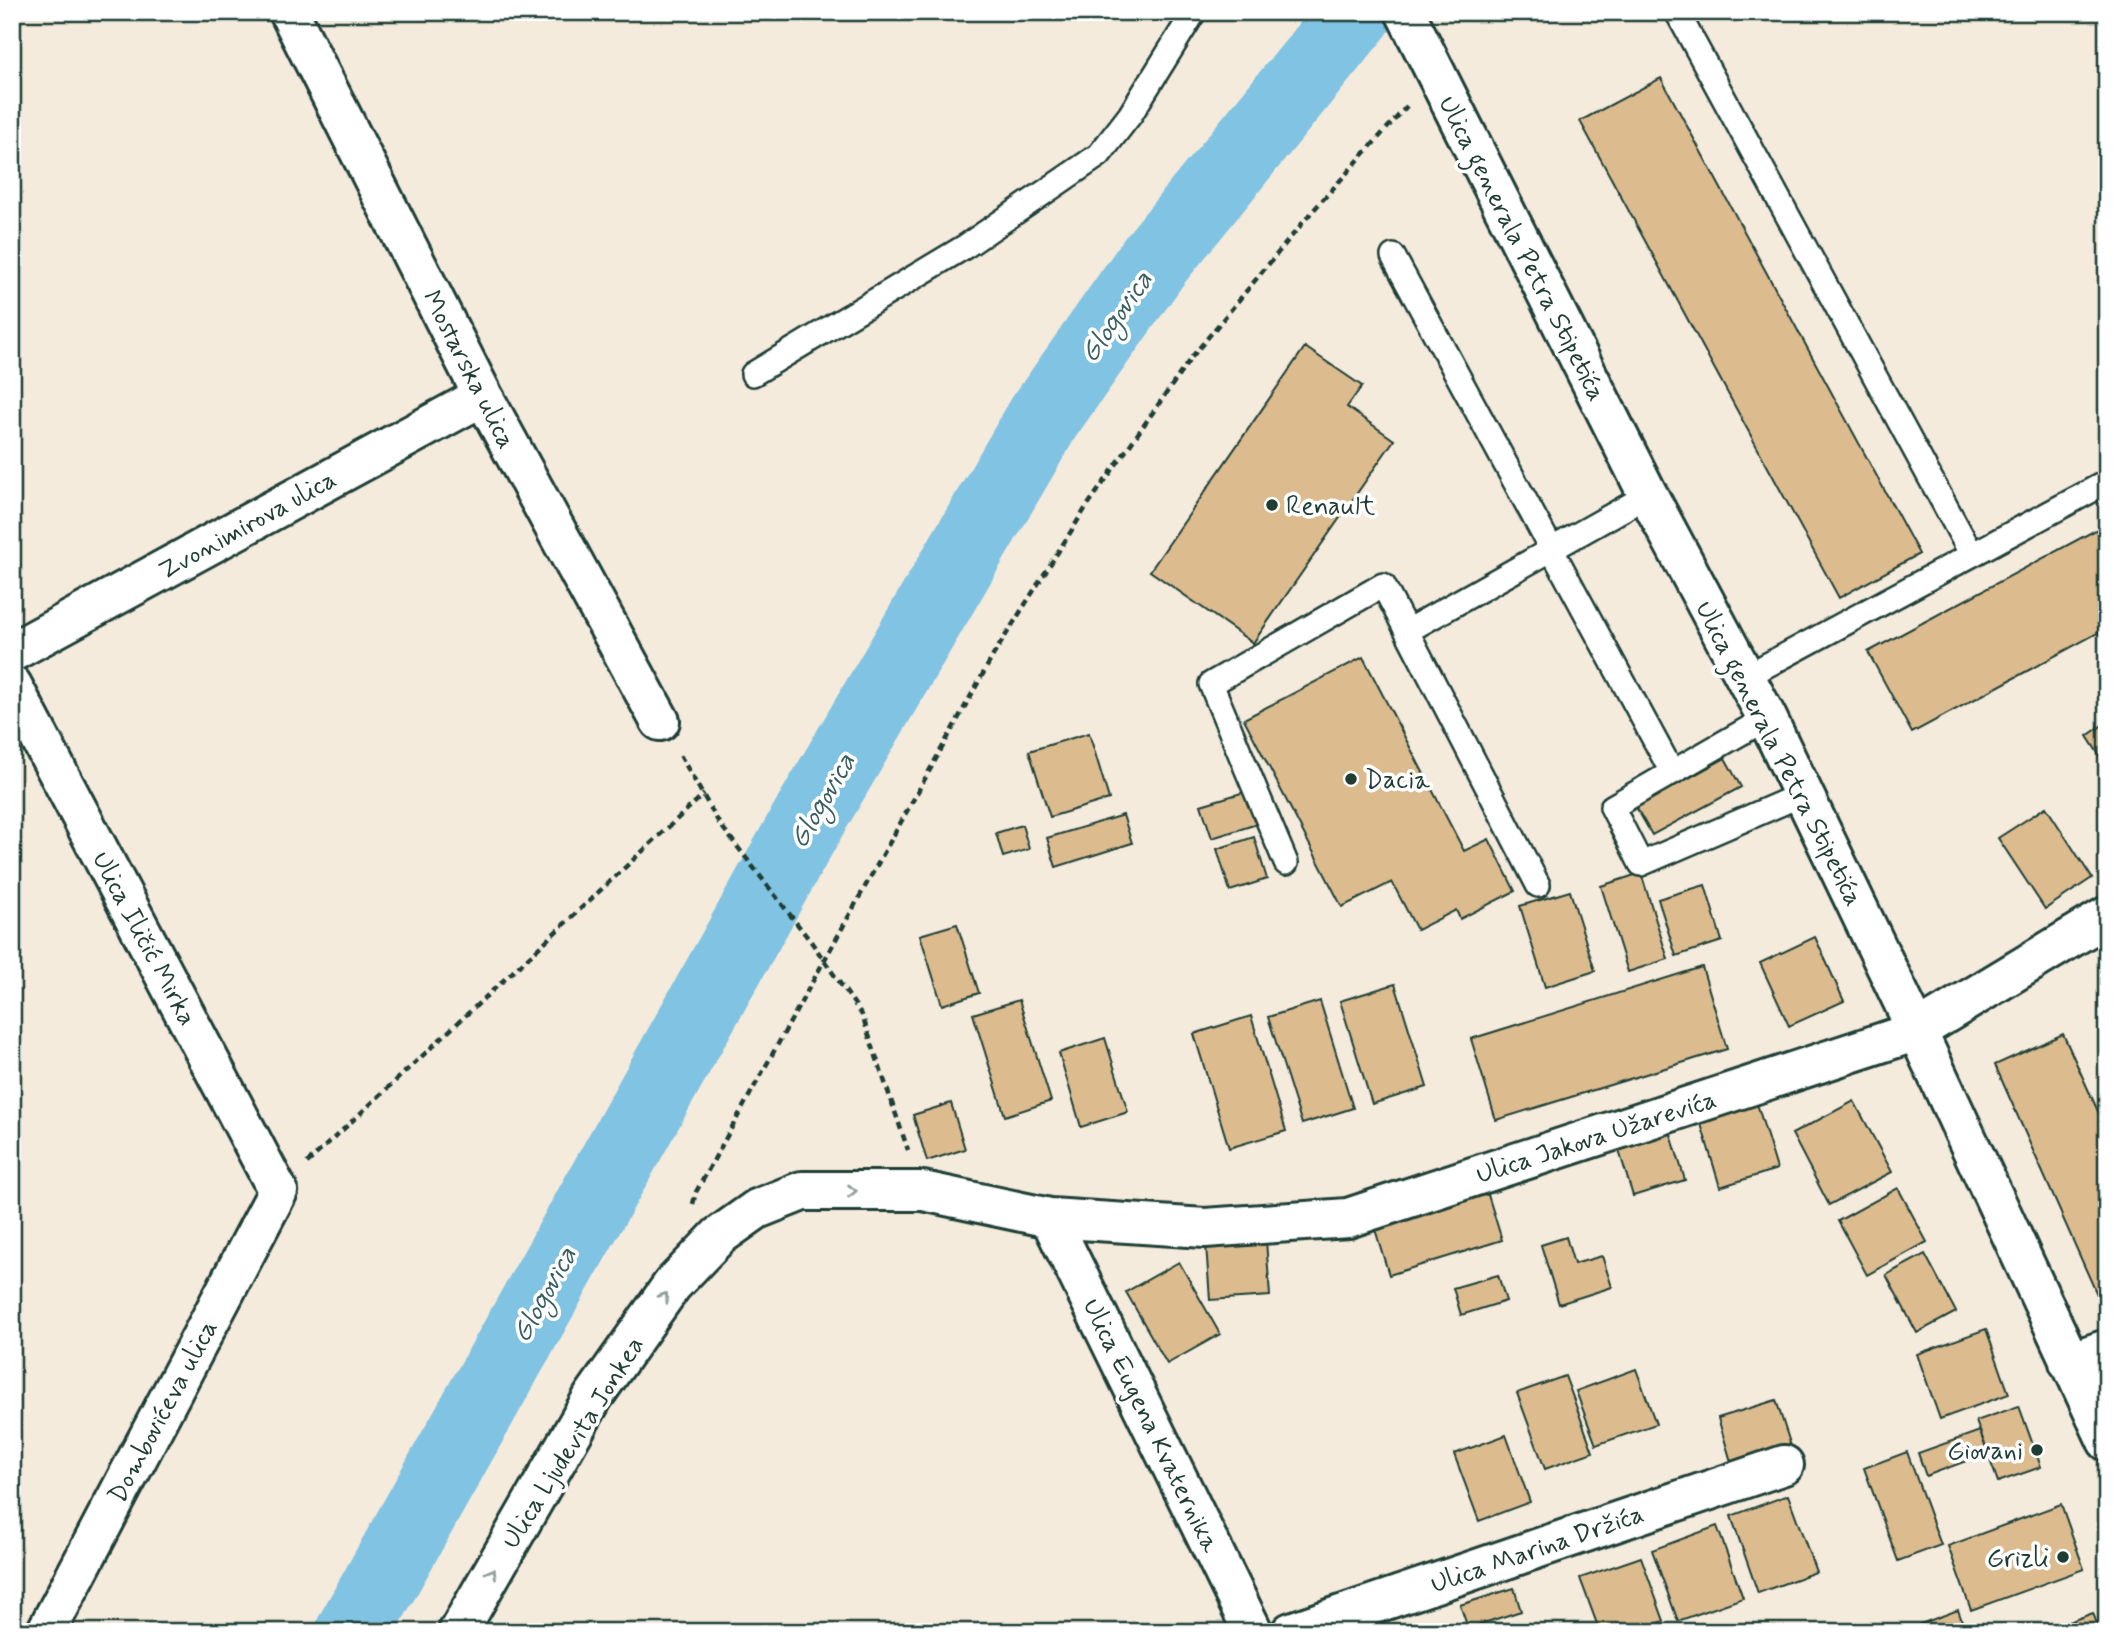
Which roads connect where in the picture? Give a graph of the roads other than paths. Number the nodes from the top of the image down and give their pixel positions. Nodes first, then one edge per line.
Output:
1 (289, 12) edge
2 (1194, 12) edge
3 (1677, 12) edge
4 (1408, 19) edge
5 (1393, 256) dead end
6 (753, 374) dead end
7 (483, 396) junction
8 (2107, 482) edge
9 (1648, 495) junction
10 (1552, 550) junction
11 (1972, 555) junction
12 (1407, 631) junction
13 (12, 652) edge
14 (1745, 677) junction
15 (12, 685) edge
16 (1767, 718) junction
17 (660, 721) road end
18 (1672, 772) junction
19 (1803, 794) junction
20 (1286, 863) dead end
21 (1538, 885) dead end
22 (2107, 916) edge
23 (1917, 1031) junction
24 (278, 1191) joint
25 (1050, 1218) junction
26 (2107, 1349) edge
27 (2069, 1362) junction
28 (2107, 1441) edge
29 (1784, 1465) dead end
30 (46, 1632) edge
31 (458, 1632) edge
32 (1253, 1632) edge
33 (1291, 1632) edge

1 - 7 street, Mostarska ulica
2 - 6 lane
3 - 11 lane
4 - 9 street, Ulica generala Petra Stipetića
5 - 10 lane
7 - 13 street, Zvonimirova ulica
7 - 17 street, Mostarska ulica
8 - 11 lane
9 - 10 lane
9 - 14 street, Ulica generala Petra Stipetića
10 - 12 lane
10 - 18 lane
11 - 14 lane
12 - 20 lane
12 - 21 lane
14 - 16 street, Ulica generala Petra Stipetića
15 - 24 street, Ulica Iličić Mirka
16 - 18 lane
16 - 19 street, Ulica generala Petra Stipetića
18 - 19 lane
19 - 23 street, Ulica generala Petra Stipetića
22 - 23 street, Ulica Jakova Užarevića
23 - 25 street, Ulica Jakova Užarevića
23 - 27 street, Ulica generala Petra Stipetića
24 - 30 street, Dombovićeva ulica
31 -> 25 street, Ulica Ljudevita Jonkea
25 - 32 street, Ulica Eugena Kvaternika
26 - 27 street
27 - 28 street, Ulica generala Petra Stipetića
29 - 33 street, Ulica Marina Držića

